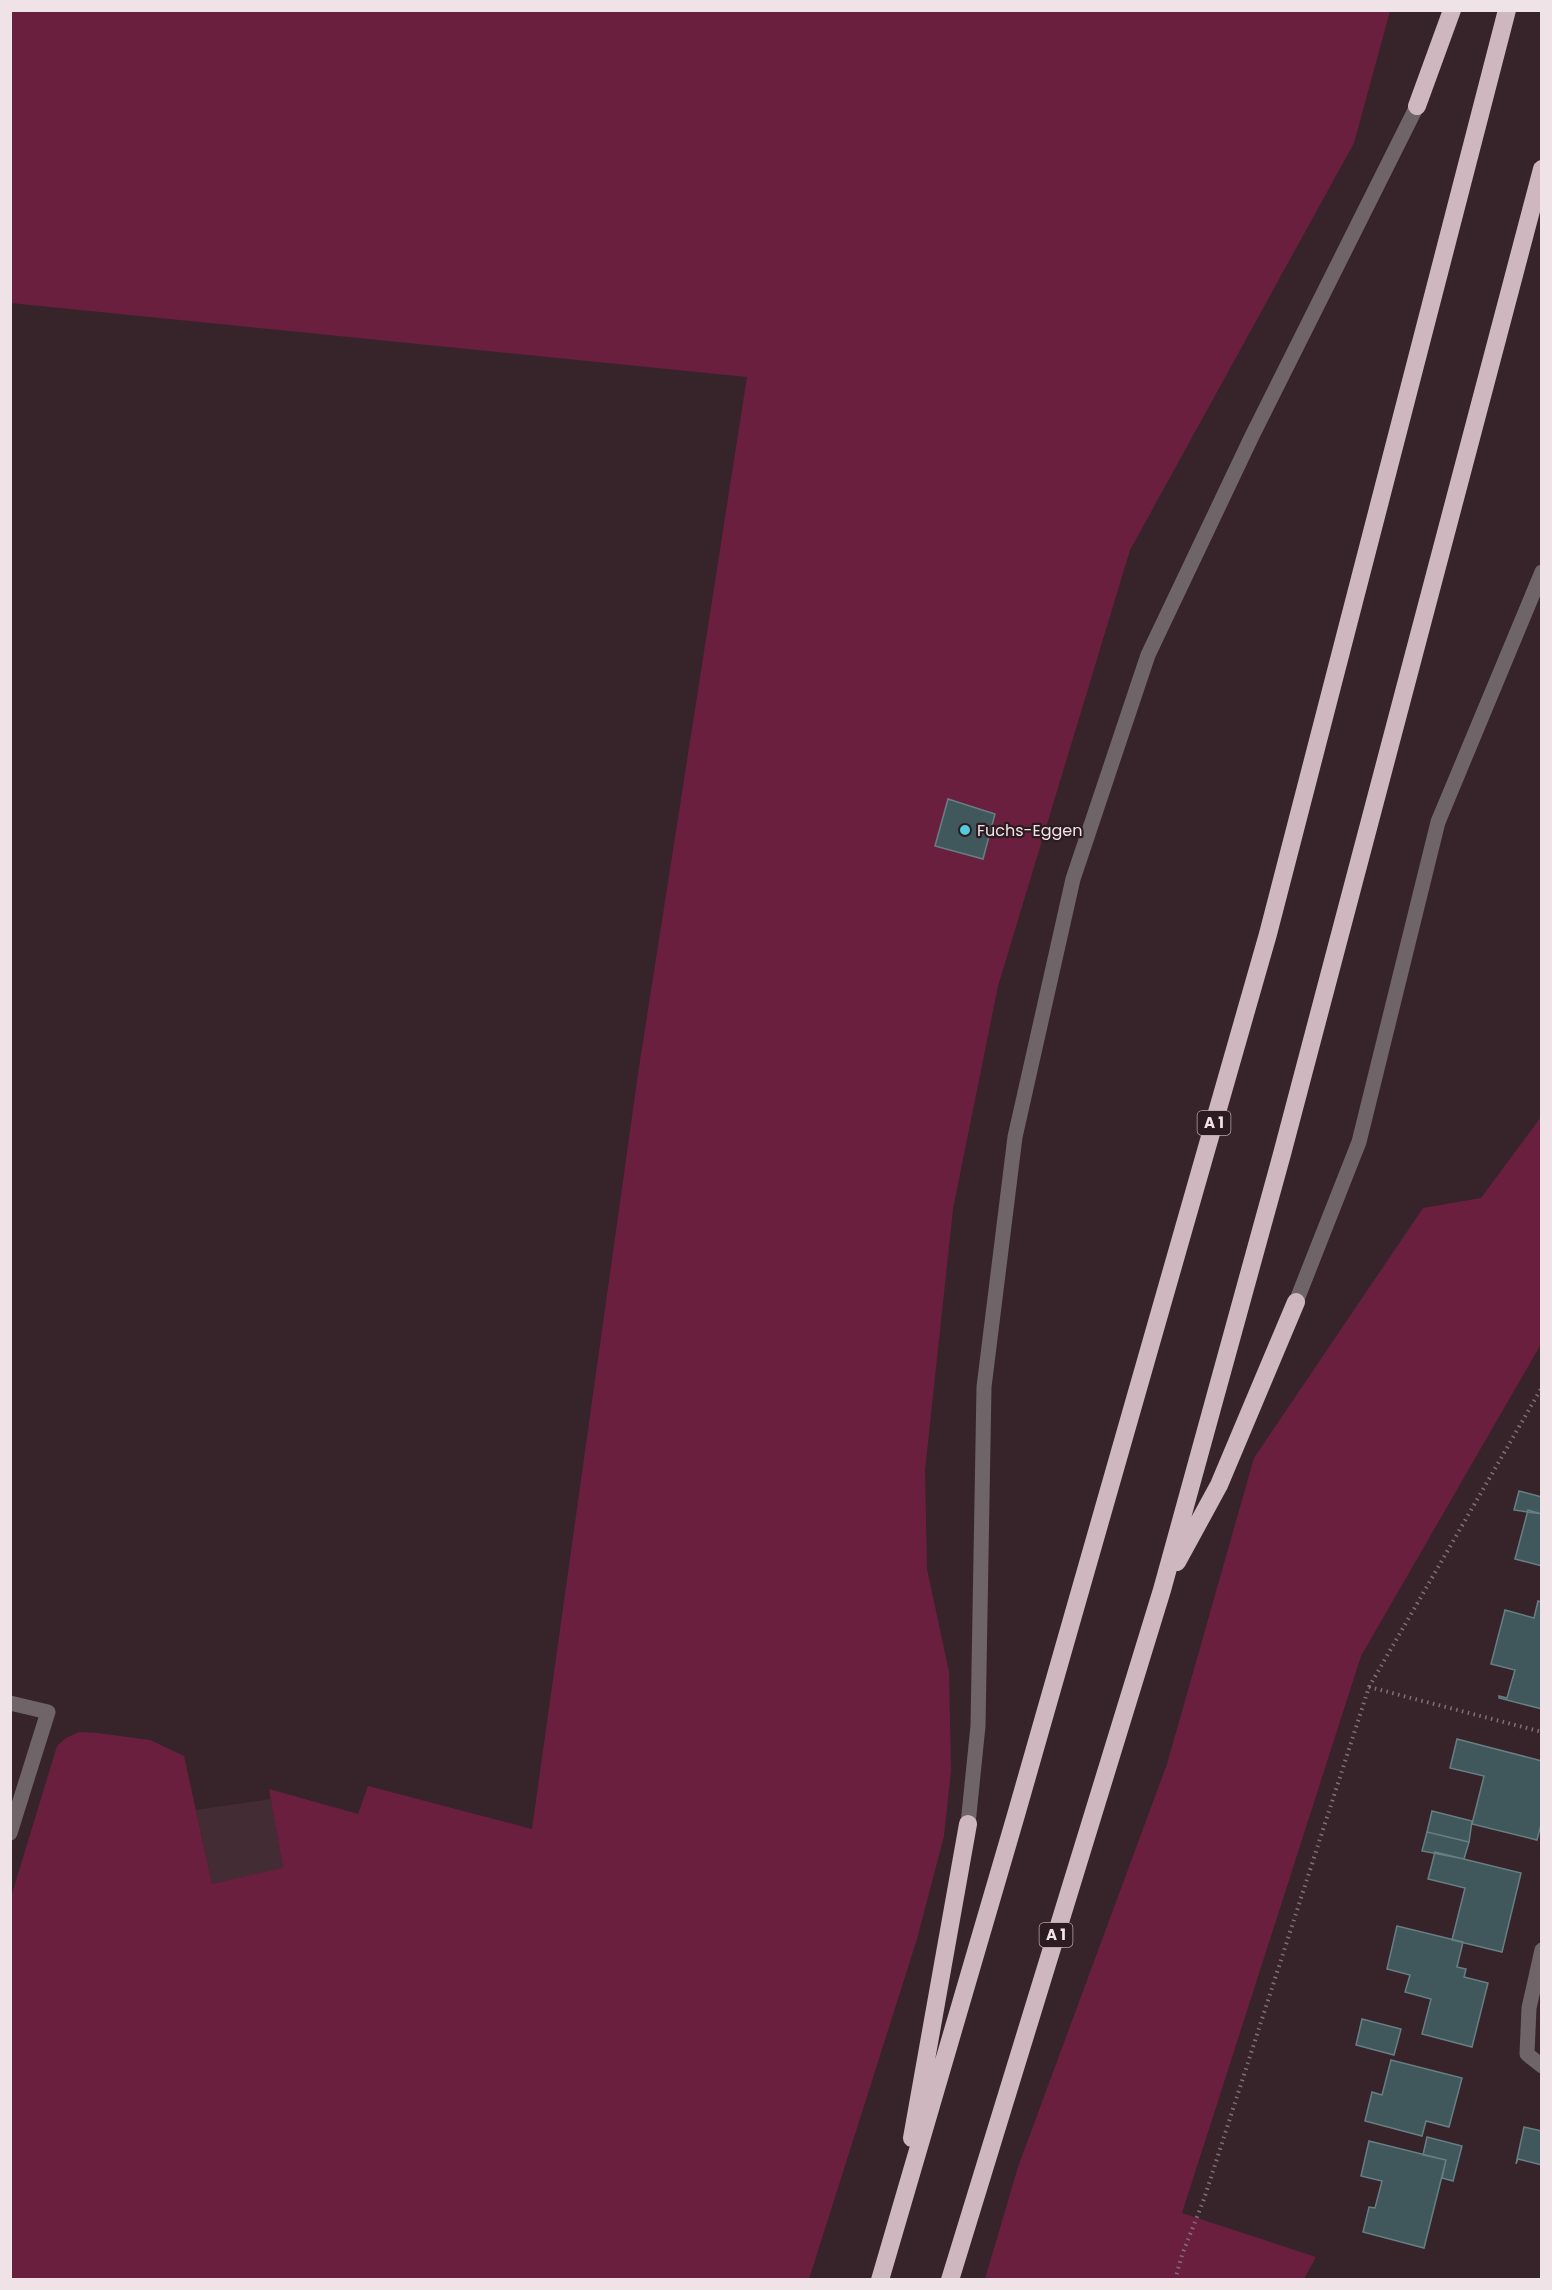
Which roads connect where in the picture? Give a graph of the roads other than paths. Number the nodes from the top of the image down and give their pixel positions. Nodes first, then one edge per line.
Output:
1 (1452, 10) edge
2 (1507, 10) edge
3 (1417, 106) joint
4 (1542, 169) edge
5 (1542, 572) edge
6 (1296, 1302) joint
7 (1162, 1590) junction
8 (10, 1703) edge
9 (968, 1824) joint
10 (10, 1833) edge
11 (1542, 1950) edge
12 (1542, 2066) edge
13 (896, 2230) junction
14 (880, 2280) edge
15 (950, 2280) edge

1 - 3 highway
2 - 13 highway, A 1
3 - 9 street
4 - 7 highway, A 1
5 - 6 street
6 - 7 highway
7 - 15 highway, A 1
8 - 10 street
9 - 13 highway
11 - 12 street
13 - 14 highway, A 1

